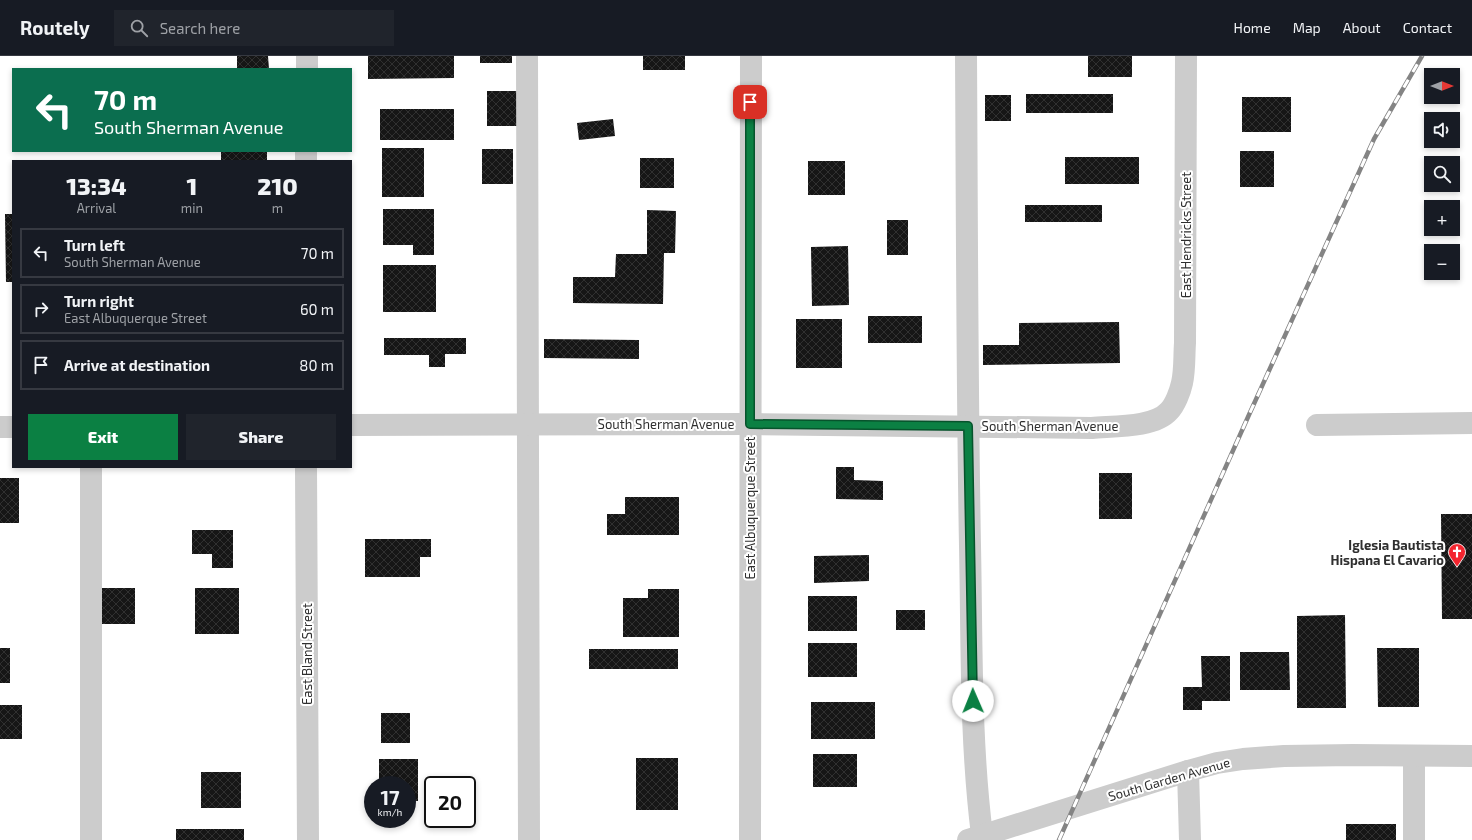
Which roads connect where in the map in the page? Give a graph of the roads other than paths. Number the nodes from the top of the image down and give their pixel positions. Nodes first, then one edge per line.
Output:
1 (307, 56) edge
2 (527, 56) edge
3 (751, 56) edge
4 (966, 56) edge
5 (1186, 56) edge
6 (307, 68) edge
7 (1169, 411) joint
8 (1472, 423) edge
9 (527, 424) junction
10 (750, 424) junction
11 (352, 425) edge
12 (1317, 425) dead end
13 (968, 426) junction
14 (0, 427) edge
15 (12, 427) edge
16 (90, 468) edge
17 (306, 468) edge
18 (1414, 756) junction
19 (1472, 756) edge
20 (1188, 771) junction
21 (974, 838) edge
22 (90, 840) edge
23 (308, 840) edge
24 (529, 840) edge
25 (750, 840) edge
26 (1190, 840) edge
27 (1414, 840) edge

1 - 6 street
2 - 9 street
3 - 10 street, East Albuquerque Street
4 - 13 street
5 - 7 street, East Hendricks Street
7 - 13 street, South Sherman Avenue
8 - 12 street
9 - 10 street, South Sherman Avenue
9 - 11 street, South Sherman Avenue
9 - 24 street
10 - 13 street, South Sherman Avenue
10 - 25 street, East Albuquerque Street
13 - 21 street
14 - 15 street
16 - 22 street
17 - 23 street, East Bland Street
18 - 19 street, South Garden Avenue
18 - 20 street, South Garden Avenue
18 - 27 street
20 - 21 street, South Garden Avenue
20 - 26 street

